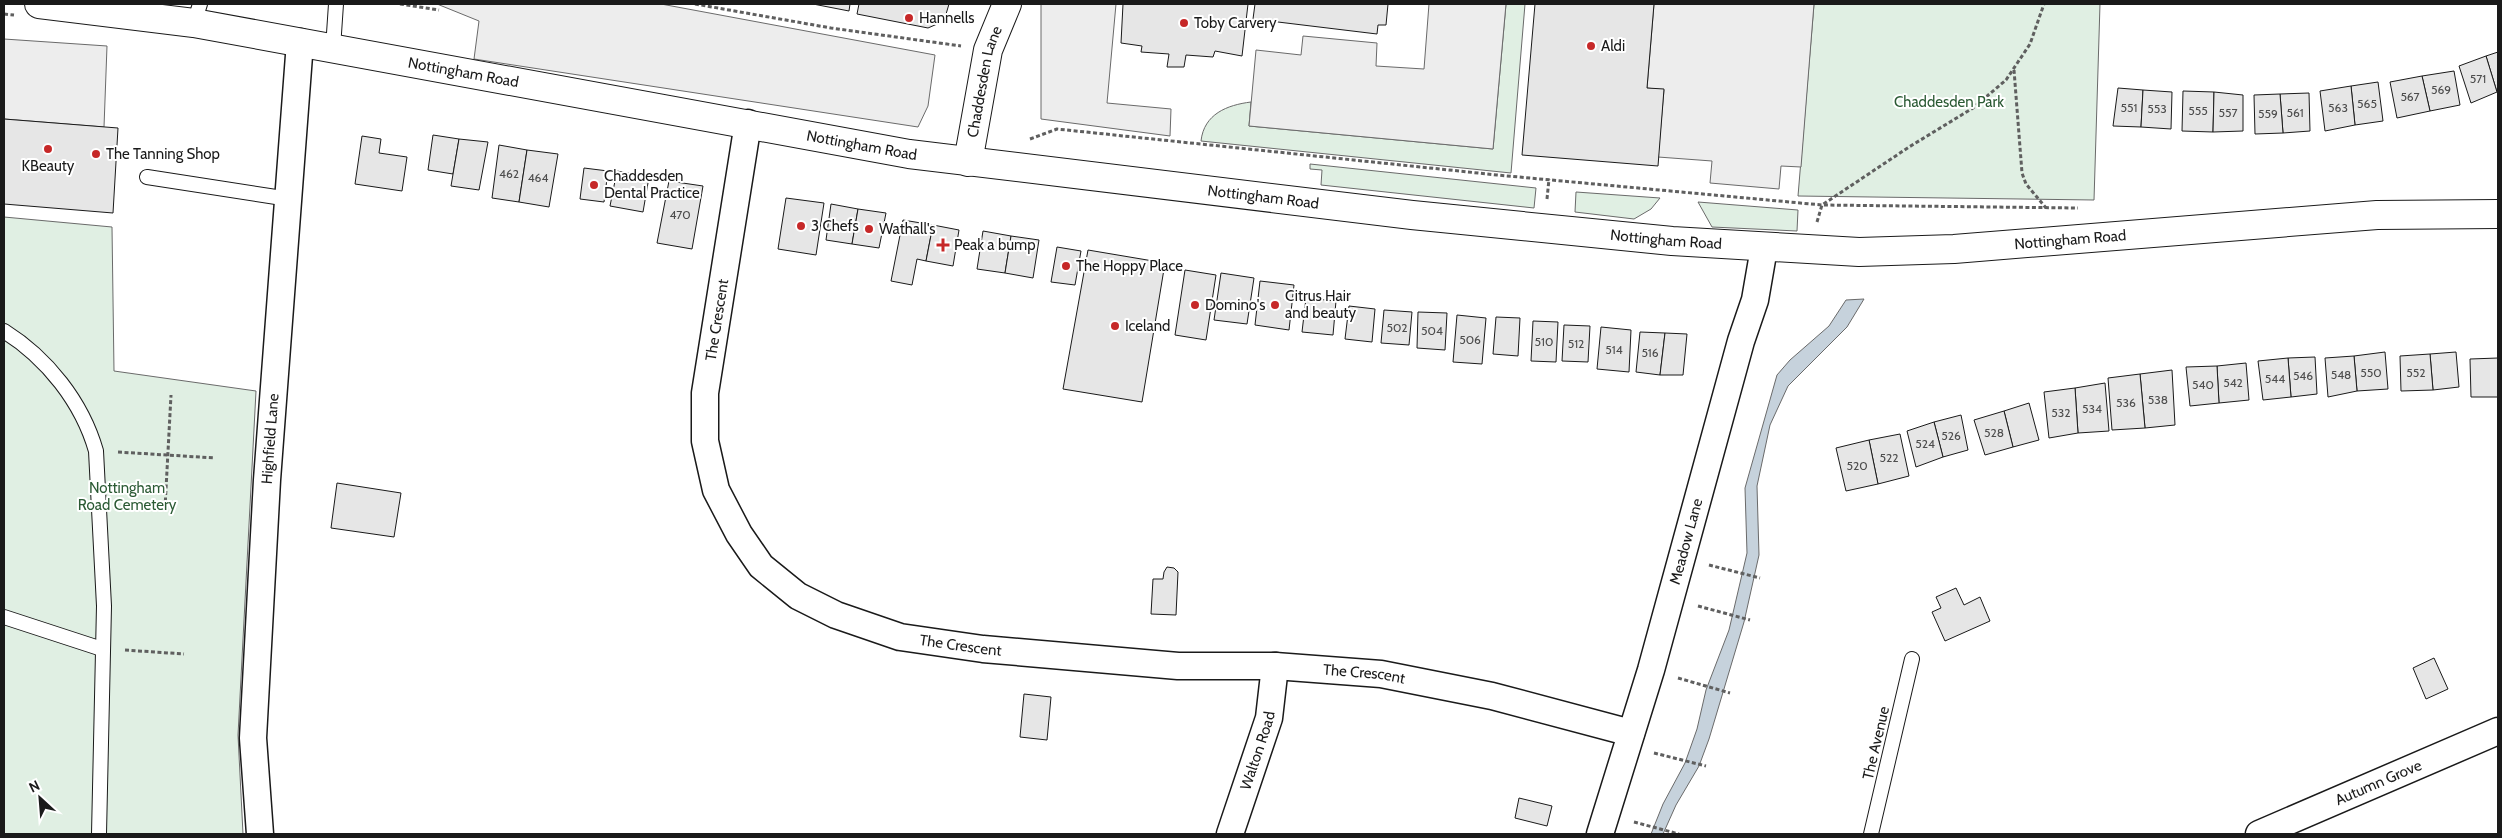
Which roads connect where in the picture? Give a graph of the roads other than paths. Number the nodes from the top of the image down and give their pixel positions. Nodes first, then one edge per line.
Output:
1 (39, 4) edge
2 (336, 4) edge
3 (1007, 4) edge
4 (197, 13) edge
5 (300, 42) junction
6 (333, 48) junction
7 (748, 123) junction
8 (968, 162) junction
9 (146, 177) dead end
10 (289, 199) junction
11 (2498, 214) edge
12 (1764, 248) junction
13 (4, 331) edge
14 (4, 617) edge
15 (102, 649) junction
16 (1912, 659) dead end
17 (1275, 666) junction
18 (2498, 731) edge
19 (1631, 733) junction
20 (99, 834) edge
21 (260, 834) edge
22 (1230, 834) edge
23 (1600, 834) edge
24 (1871, 834) edge
25 (2259, 834) edge

1 - 4 street, Nottingham Road
2 - 6 lane
3 - 8 street, Chaddesden Lane
4 - 5 street, Nottingham Road
5 - 6 street, Nottingham Road
5 - 10 street, Highfield Lane
6 - 7 street, Nottingham Road
7 - 8 street, Nottingham Road
7 - 17 street, The Crescent
8 - 12 street, Nottingham Road
9 - 10 lane
10 - 21 street, Highfield Lane
11 - 12 street, Nottingham Road
12 - 19 street, Meadow Lane
13 - 15 lane
14 - 15 lane
15 - 20 lane
16 - 24 lane, The Avenue
17 - 19 street, The Crescent
17 - 22 street, Walton Road
18 - 25 street, Autumn Grove
19 - 23 street, Meadow Lane

